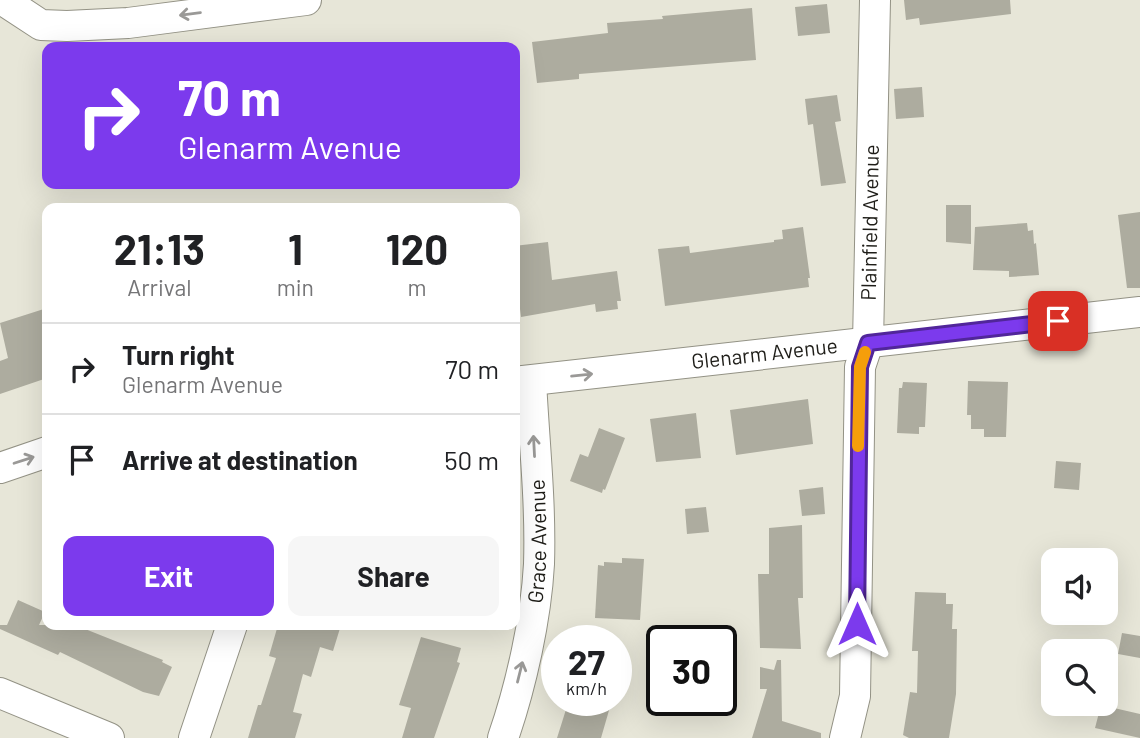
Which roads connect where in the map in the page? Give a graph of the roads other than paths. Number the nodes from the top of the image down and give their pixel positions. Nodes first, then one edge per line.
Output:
1 (3, 0) edge
2 (306, 0) edge
3 (875, 0) edge
4 (1140, 312) edge
5 (868, 343) junction
6 (523, 382) edge
7 (42, 455) edge
8 (0, 468) edge
9 (230, 630) edge
10 (0, 693) edge
11 (109, 738) edge
12 (194, 738) edge
13 (503, 738) edge
14 (845, 738) edge

2 -> 1 street
3 - 5 street, Plainfield Avenue
4 - 5 street, Glenarm Avenue
6 -> 5 street, Glenarm Avenue
5 - 14 street, Plainfield Avenue
13 -> 6 street, Grace Avenue
8 -> 7 street
9 - 12 street
10 - 11 street

